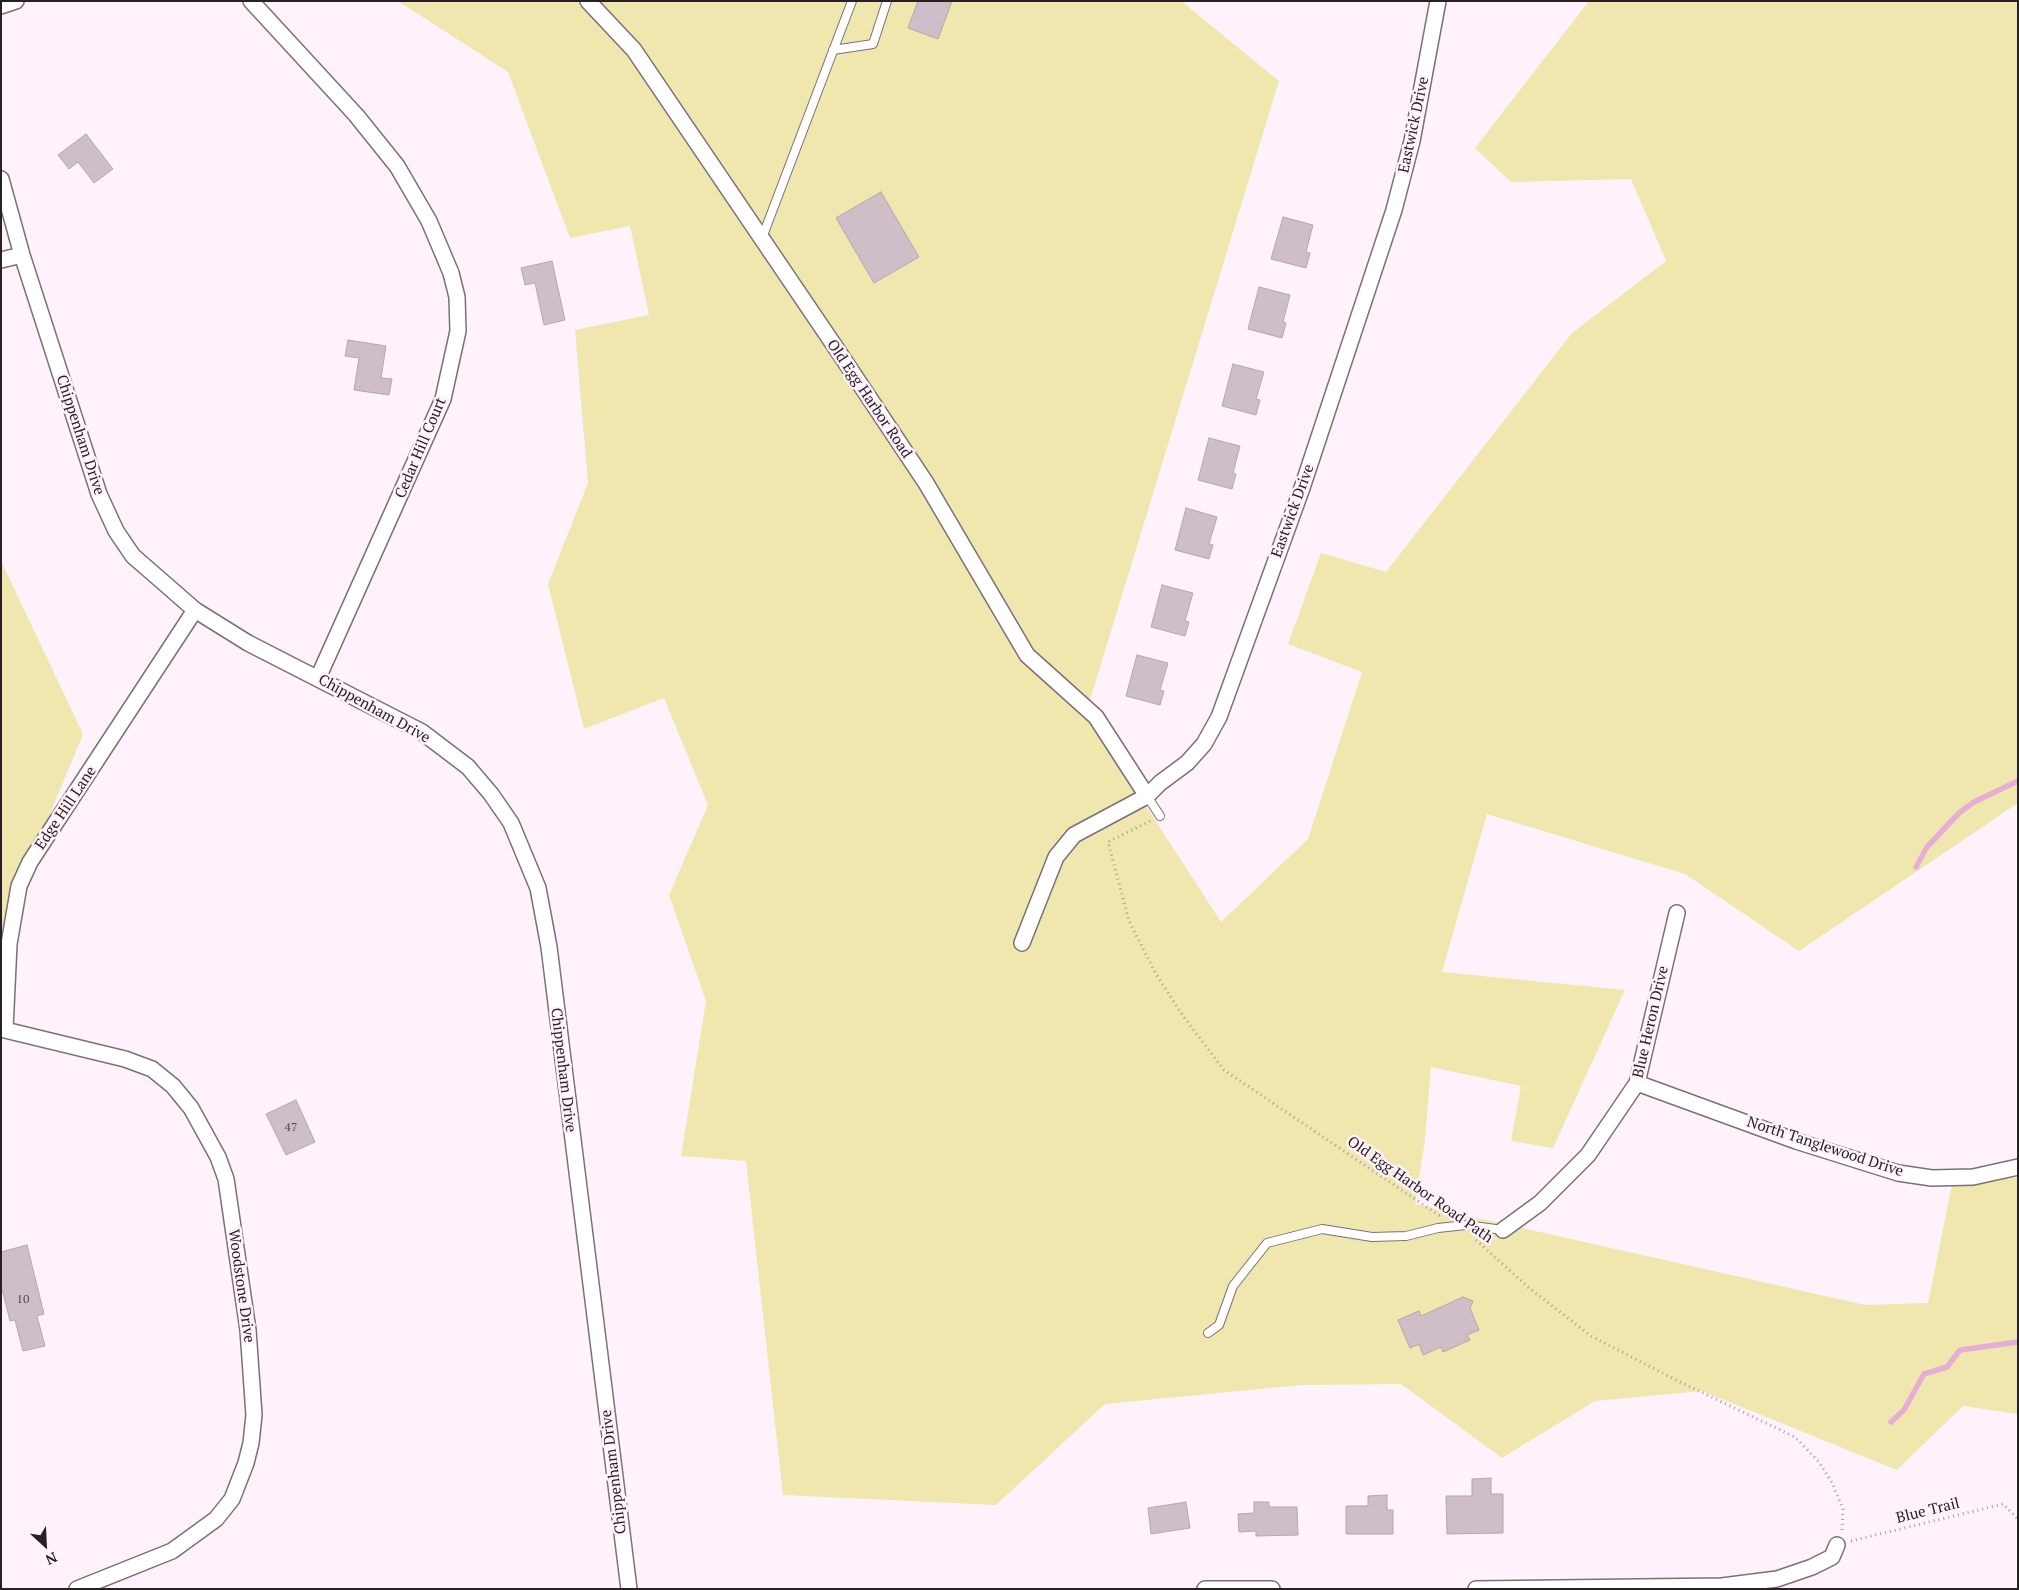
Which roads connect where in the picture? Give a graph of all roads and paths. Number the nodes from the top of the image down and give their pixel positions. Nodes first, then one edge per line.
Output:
1 (16, 1) edge
2 (251, 1) edge
3 (588, 1) edge
4 (852, 1) edge
5 (887, 1) edge
6 (1438, 1) edge
7 (1, 6) edge
8 (832, 50) junction
9 (1, 179) edge
10 (761, 239) junction
11 (22, 255) junction
12 (1, 260) edge
13 (195, 610) junction
14 (318, 678) junction
15 (1147, 796) junction
16 (1160, 816) joint
17 (1677, 913) dead end
18 (1022, 943) dead end
19 (3, 1029) edge
20 (1637, 1083) junction
21 (2018, 1167) edge
22 (1456, 1227) junction
23 (1503, 1230) joint
24 (1208, 1333) dead end
25 (2018, 1518) edge
26 (1837, 1545) junction
27 (77, 1589) edge
28 (628, 1589) edge
29 (1205, 1589) edge
30 (1272, 1589) edge
31 (1476, 1589) edge

1 - 7 street
2 - 14 street, Cedar Hill Court
3 - 10 street, Old Egg Harbor Road
4 - 8 lane
5 - 8 lane
6 - 15 street, Eastwick Drive
8 - 10 lane
9 - 11 street, Chippenham Drive
10 - 15 street, Old Egg Harbor Road
11 - 12 street
11 - 13 street, Chippenham Drive
13 - 14 street, Chippenham Drive
13 - 19 street, Edge Hill Lane
14 - 28 street, Chippenham Drive
15 - 16 lane
15 - 18 street, Eastwick Drive
16 - 22 path, Old Egg Harbor Road Path
17 - 20 street, Blue Heron Drive
19 - 27 street, Woodstone Drive
20 - 21 street, North Tanglewood Drive
20 - 23 street, Blue Heron Drive
22 - 23 lane
22 - 24 lane
22 - 26 path, Old Egg Harbor Road Path
25 - 26 path, Blue Trail
26 - 31 street
29 - 30 street

